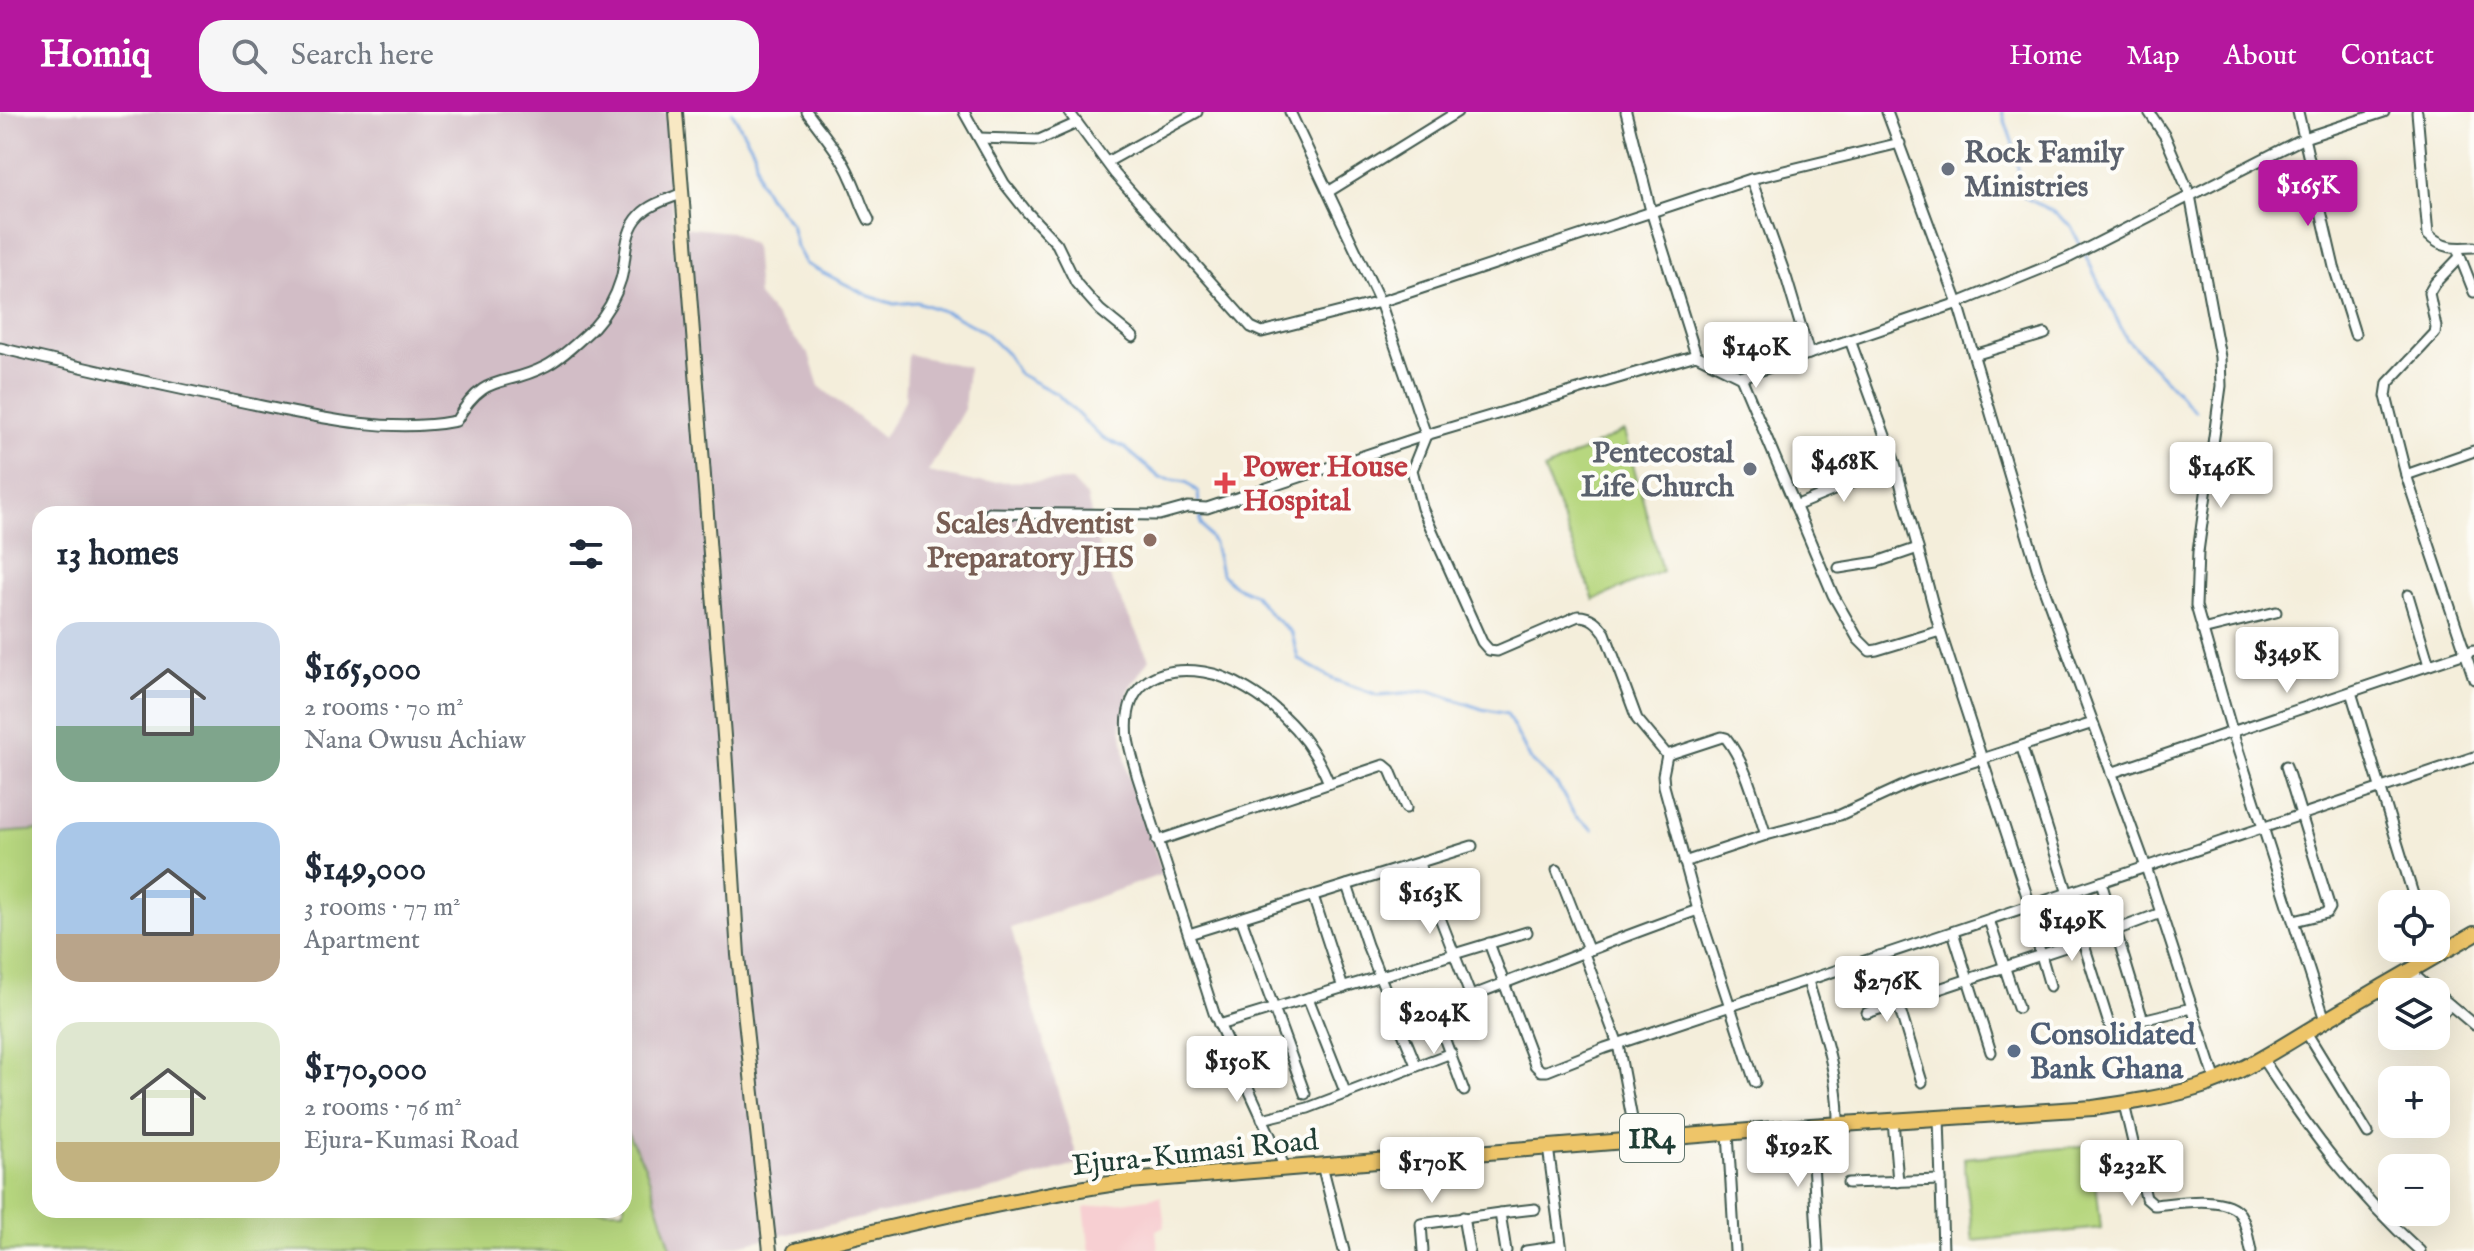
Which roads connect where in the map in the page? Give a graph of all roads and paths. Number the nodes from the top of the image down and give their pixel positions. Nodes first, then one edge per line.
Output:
1 (676, 112) edge
2 (807, 112) edge
3 (964, 112) edge
4 (1069, 112) edge
5 (1197, 112) edge
6 (1290, 112) edge
7 (1457, 112) edge
8 (1626, 112) edge
9 (1887, 112) edge
10 (2149, 112) edge
11 (2298, 112) edge
12 (2384, 112) edge
13 (2417, 112) edge
14 (1077, 123) junction
15 (979, 138) junction
16 (2304, 138) junction
17 (1900, 143) junction
18 (1107, 162) junction
19 (1751, 179) junction
20 (1328, 192) junction
21 (683, 193) junction
22 (2190, 195) junction
23 (1651, 211) junction
24 (869, 220) dead end
25 (2474, 247) edge
26 (2459, 252) junction
27 (2474, 292) edge
28 (1380, 302) junction
29 (1958, 303) junction
30 (2045, 334) dead end
31 (2355, 334) dead end
32 (1133, 337) dead end
33 (1850, 340) junction
34 (0, 348) edge
35 (1809, 354) junction
36 (1696, 355) junction
37 (1974, 355) junction
38 (1741, 377) junction
39 (1426, 435) junction
40 (2474, 451) edge
41 (1880, 471) dead end
42 (2406, 475) junction
43 (1795, 506) junction
44 (990, 513) dead end
45 (1918, 548) junction
46 (1839, 568) dead end
47 (2408, 595) dead end
48 (2276, 612) dead end
49 (2202, 630) junction
50 (1940, 631) junction
51 (2470, 652) edge
52 (2429, 665) junction
53 (2474, 679) edge
54 (2351, 692) junction
55 (2093, 723) junction
56 (2232, 731) junction
57 (2022, 748) junction
58 (1667, 755) junction
59 (2474, 757) edge
60 (1982, 760) junction
61 (2286, 766) dead end
62 (2111, 773) junction
63 (1329, 783) junction
64 (2379, 788) junction
65 (1406, 808) dead end
66 (2302, 814) junction
67 (2264, 827) junction
68 (1766, 835) junction
69 (1157, 841) junction
70 (1472, 846) dead end
71 (1684, 862) junction
72 (1419, 864) junction
73 (2146, 867) junction
74 (1557, 870) dead end
75 (2101, 882) junction
76 (1347, 885) junction
77 (2412, 890) edge
78 (2067, 893) junction
79 (1313, 896) junction
80 (2029, 905) junction
81 (1698, 910) junction
82 (2161, 913) junction
83 (1241, 918) junction
84 (1989, 920) junction
85 (2294, 921) junction
86 (2116, 930) junction
87 (1527, 932) dead end
88 (1953, 932) junction
89 (1189, 934) junction
90 (2474, 934) edge
91 (2082, 942) junction
92 (1489, 943) junction
93 (2450, 945) edge
94 (1586, 950) junction
95 (1455, 954) junction
96 (1879, 956) junction
97 (2042, 956) junction
98 (2419, 962) edge
99 (2004, 969) junction
100 (2408, 970) junction
101 (1382, 976) junction
102 (2417, 978) edge
103 (1967, 980) junction
104 (1808, 981) junction
105 (1503, 982) junction
106 (2050, 986) dead end
107 (1343, 988) junction
108 (1471, 997) junction
109 (1308, 998) junction
110 (1898, 1003) junction
111 (2450, 1005) edge
112 (1730, 1007) junction
113 (1275, 1008) junction
114 (2018, 1008) dead end
115 (2192, 1008) junction
116 (1434, 1011) junction
117 (1867, 1013) dead end
118 (2325, 1020) junction
119 (1399, 1023) junction
120 (2109, 1024) dead end
121 (1219, 1025) junction
122 (2474, 1025) edge
123 (2306, 1032) junction
124 (1618, 1044) junction
125 (1991, 1052) dead end
126 (1451, 1053) junction
127 (2262, 1058) junction
128 (1416, 1065) junction
129 (2216, 1081) junction
130 (1755, 1082) dead end
131 (1922, 1082) dead end
132 (1464, 1091) dead end
133 (1305, 1094) dead end
134 (1346, 1094) junction
135 (2124, 1104) junction
136 (1939, 1117) junction
137 (1262, 1119) junction
138 (1893, 1120) junction
139 (1838, 1124) junction
140 (1811, 1126) junction
141 (1728, 1133) junction
142 (2368, 1133) dead end
143 (1636, 1140) junction
144 (1548, 1147) junction
145 (1322, 1165) junction
146 (1285, 1168) junction
147 (1941, 1180) junction
148 (1898, 1182) junction
149 (1848, 1183) dead end
150 (1535, 1209) dead end
151 (1500, 1213) junction
152 (1463, 1217) junction
153 (1561, 1248) edge
154 (770, 1251) edge
155 (795, 1251) edge
156 (1344, 1251) edge
157 (1423, 1251) edge
158 (1469, 1251) edge
159 (1506, 1251) edge
160 (1526, 1251) edge
161 (1735, 1251) edge
162 (1818, 1251) edge
163 (1943, 1251) edge
164 (2251, 1251) edge
165 (2420, 1251) edge

1 - 21 street
2 - 24 street
3 - 15 street
4 - 14 street
5 - 18 street
6 - 20 street
7 - 20 street
8 - 23 street
9 - 17 street
10 - 22 street
11 - 16 street
12 - 16 street
13 - 26 street
14 - 15 street
14 - 18 street
15 - 32 street
16 - 22 street
16 - 31 street
17 - 19 street
17 - 29 street
18 - 28 street
19 - 23 street
19 - 35 street
20 - 28 street
21 - 34 street
21 - 154 street
22 - 29 street
22 - 49 street
23 - 28 street
23 - 36 street
25 - 26 street
26 - 27 street
26 - 42 street
28 - 39 street
29 - 33 street
29 - 37 street
30 - 37 street
33 - 35 street
33 - 45 street
35 - 38 street
36 - 38 street
36 - 39 street
37 - 55 street
38 - 43 street
39 - 44 street
39 - 58 street
40 - 42 street
41 - 43 street
42 - 51 street
43 - 50 street
45 - 46 street
45 - 50 street
47 - 52 street
48 - 49 street
49 - 56 street
50 - 60 street
51 - 52 street
51 - 53 street
52 - 54 street
54 - 56 street
54 - 64 street
55 - 57 street
55 - 62 street
56 - 62 street
56 - 67 street
57 - 60 street
57 - 78 street
58 - 68 street
58 - 71 street
59 - 64 street
60 - 68 street
60 - 80 street
61 - 66 street
62 - 73 street
63 - 65 street
63 - 69 street
63 - 69 street
64 - 66 street
64 - 77 street
66 - 67 street
66 - 85 street
67 - 73 street
67 - 85 street
68 - 71 street
69 - 89 street
70 - 72 street
71 - 81 street
72 - 76 street
72 - 95 street
73 - 75 street
73 - 82 street
74 - 94 street
75 - 78 street
75 - 86 street
76 - 79 street
76 - 101 street
78 - 80 street
78 - 91 street
79 - 83 street
79 - 107 street
80 - 84 street
80 - 97 street
81 - 94 street
81 - 112 street
82 - 86 street
82 - 115 street
83 - 89 street
83 - 113 street
84 - 88 street
84 - 99 street
85 - 118 street
86 - 91 street
86 - 115 street
87 - 92 street
88 - 96 street
88 - 103 street
89 - 121 street
90 - 93 main road, Ejura-Kumasi Road / IR4
91 - 97 street
91 - 120 street
92 - 95 street
92 - 105 street
94 - 105 street
94 - 124 street
95 - 101 street
95 - 108 street
96 - 104 street
96 - 110 street
97 - 99 street
97 - 106 street
98 - 100 main road, Ejura-Kumasi Road / IR4
99 - 103 street
99 - 114 street
100 - 102 street
100 - 118 main road, Ejura-Kumasi Road / IR4
101 - 107 street
101 - 119 street
103 - 110 street
103 - 125 street
104 - 112 street
104 - 139 street
105 - 108 street
105 - 124 street
107 - 109 street
108 - 116 street
109 - 113 street
109 - 134 street
110 - 117 street
110 - 131 street
111 - 122 street
112 - 124 street
112 - 130 street
113 - 121 street
113 - 133 street
115 - 129 street
116 - 119 street
116 - 126 street
118 - 123 main road, Ejura-Kumasi Road / IR4
119 - 128 street
121 - 137 street
123 - 127 main road, Ejura-Kumasi Road / IR4
123 - 142 street
124 - 143 street
126 - 128 street
126 - 132 street
127 - 129 main road, Ejura-Kumasi Road / IR4
127 - 165 street
128 - 134 street
129 - 135 main road, Ejura-Kumasi Road / IR4
134 - 137 street
135 - 136 main road, Ejura-Kumasi Road / IR4
135 - 164 street
136 - 138 main road, Ejura-Kumasi Road / IR4
136 - 147 street
137 - 146 street
138 - 139 main road, Ejura-Kumasi Road / IR4
138 - 148 street
139 - 140 main road, Ejura-Kumasi Road / IR4
140 - 141 main road, Ejura-Kumasi Road / IR4
140 - 162 street
141 - 143 main road, Ejura-Kumasi Road / IR4
141 - 161 street
143 - 144 main road, Ejura-Kumasi Road / IR4
144 - 145 main road, Ejura-Kumasi Road / IR4
144 - 153 street
145 - 146 main road, Ejura-Kumasi Road / IR4
145 - 156 street
146 - 155 main road, Ejura-Kumasi Road / IR4
147 - 148 street
147 - 163 street
148 - 149 street
150 - 151 street
151 - 152 street
151 - 159 street
152 - 157 street
152 - 158 street
153 - 160 street

